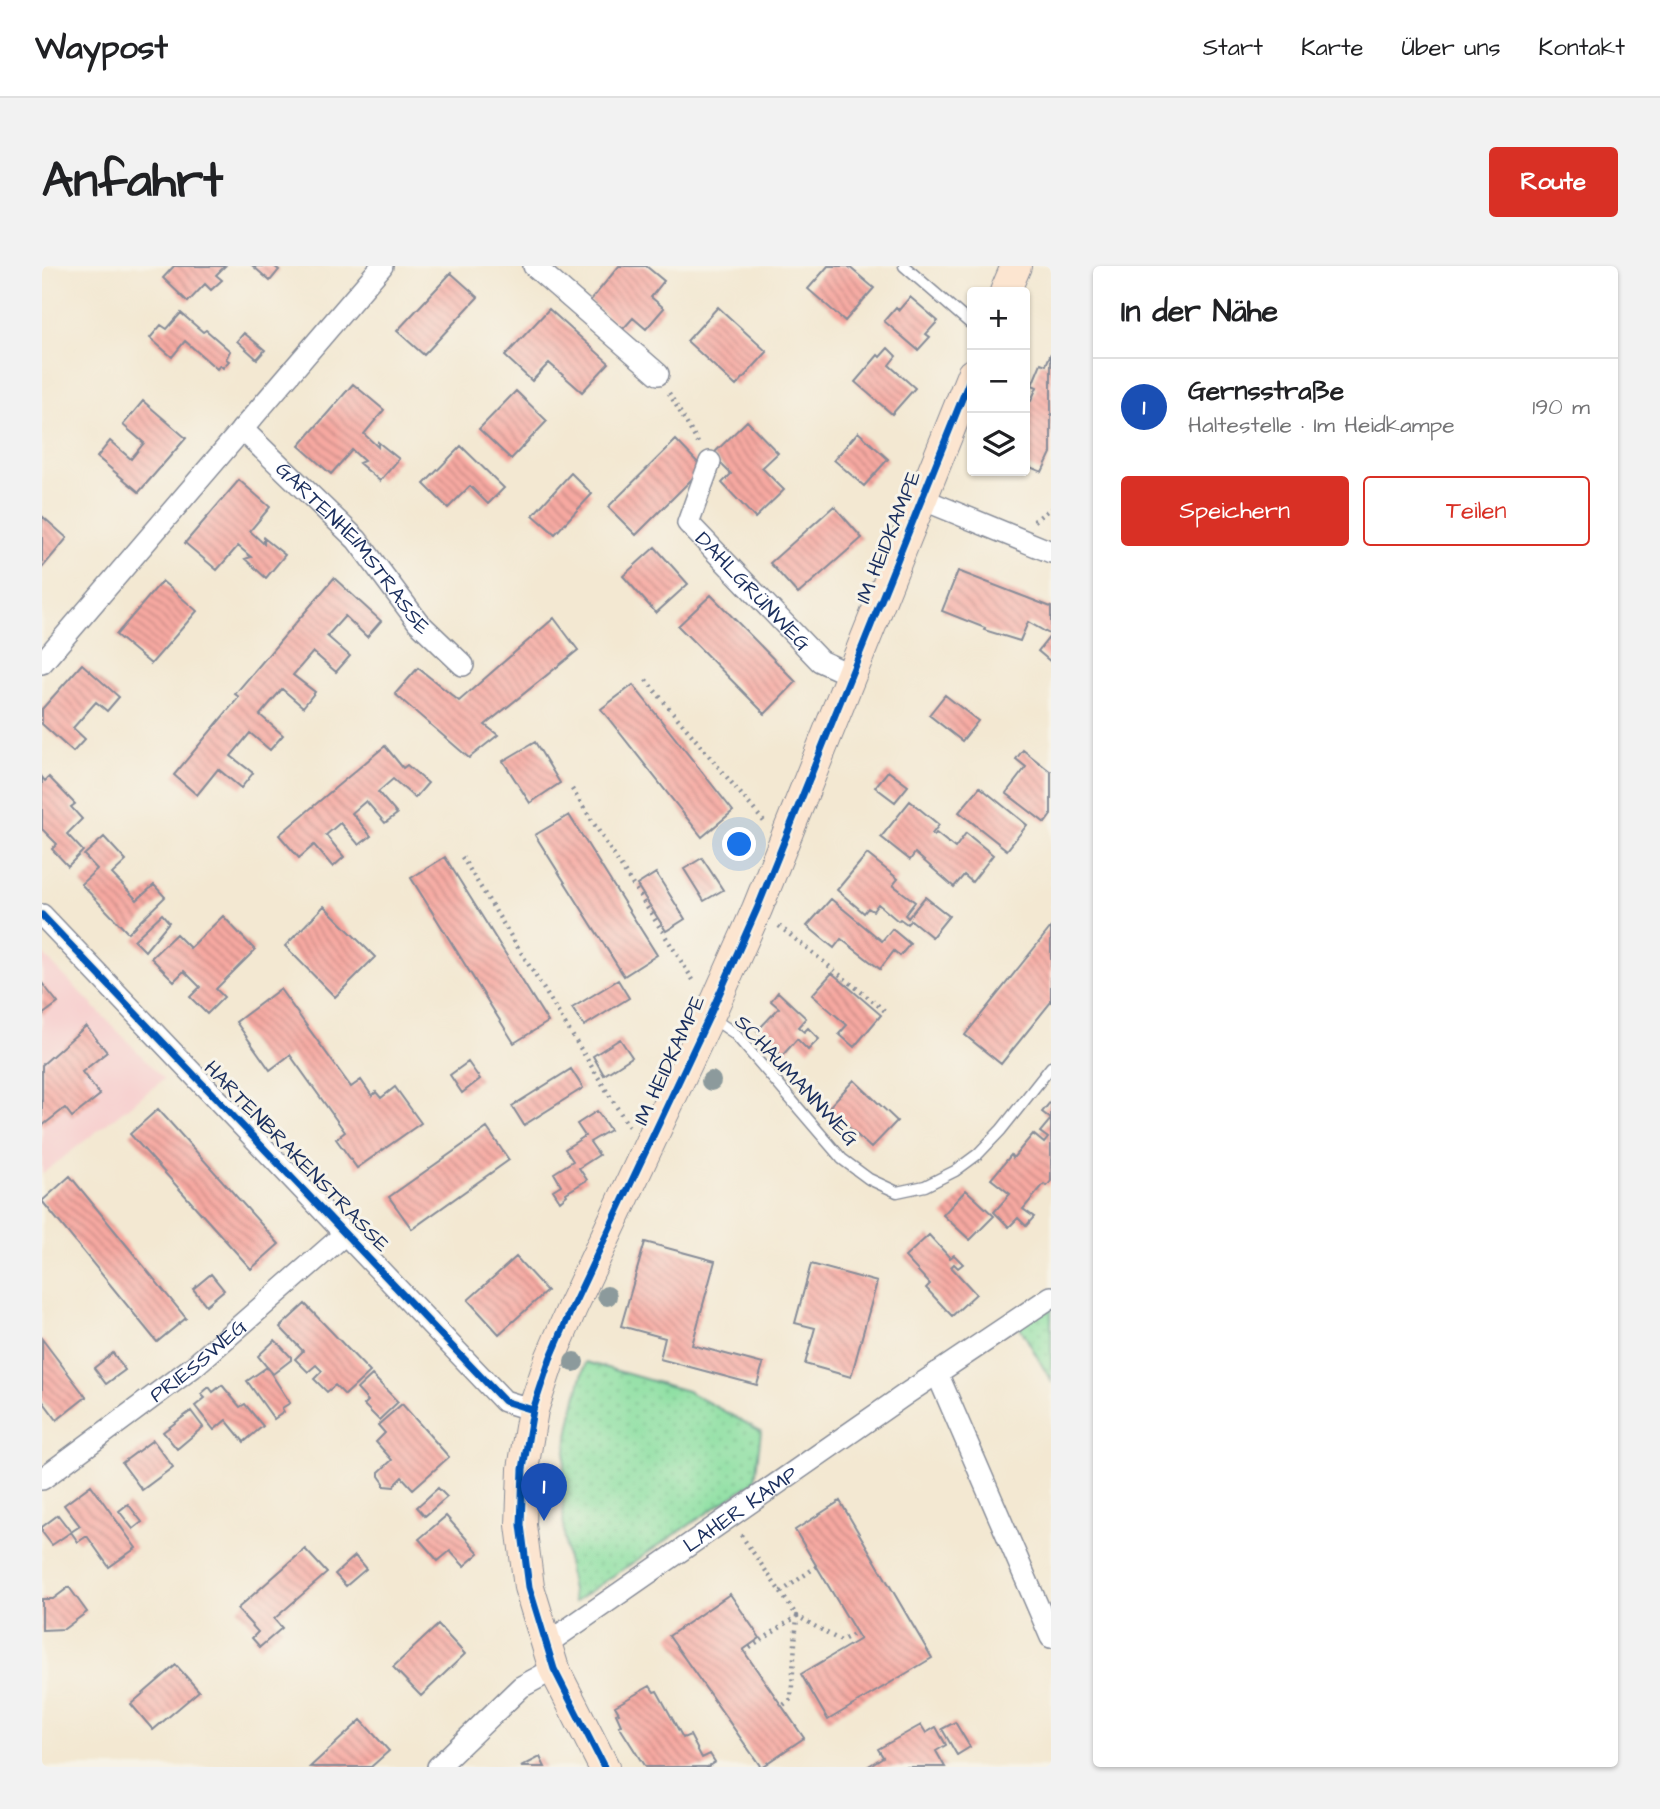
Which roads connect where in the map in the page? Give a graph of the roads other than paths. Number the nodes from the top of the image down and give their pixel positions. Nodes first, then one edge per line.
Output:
1 (382, 266) edge
2 (534, 266) edge
3 (904, 266) edge
4 (1016, 266) edge
5 (1007, 287) edge
6 (967, 321) edge
7 (658, 374) road end
8 (967, 386) edge
9 (243, 429) junction
10 (710, 462) road end
11 (922, 499) junction
12 (1051, 552) edge
13 (42, 663) edge
14 (463, 666) dead end
15 (851, 675) junction
16 (42, 915) edge
17 (711, 1013) junction
18 (1051, 1067) edge
19 (346, 1233) junction
20 (1051, 1297) edge
21 (937, 1373) junction
22 (533, 1410) junction
23 (42, 1479) edge
24 (1051, 1637) edge
25 (550, 1657) junction
26 (439, 1767) edge
27 (604, 1767) edge

1 - 9 street
2 - 7 street
3 - 6 lane
4 - 5 street
8 - 11 street, IM HEIDKAMPE
9 - 13 street
9 - 14 street, GARTENHEIMSTRASSE
10 - 15 street, DAHLGRÜNWEG
11 - 12 street
11 - 15 street, IM HEIDKAMPE
15 - 17 street, IM HEIDKAMPE
16 - 19 street, HARTENBRAKENSTRASSE
17 - 18 lane, SCHAUMANNWEG
17 - 22 street, IM HEIDKAMPE
19 - 22 street, HARTENBRAKENSTRASSE
19 - 23 street, PRIESSWEG
20 - 21 street, LAHER KAMP
21 - 24 street
21 - 25 street, LAHER KAMP
22 - 25 street, IM HEIDKAMPE
25 - 26 street, LAHER KAMP
25 - 27 street, IM HEIDKAMPE

